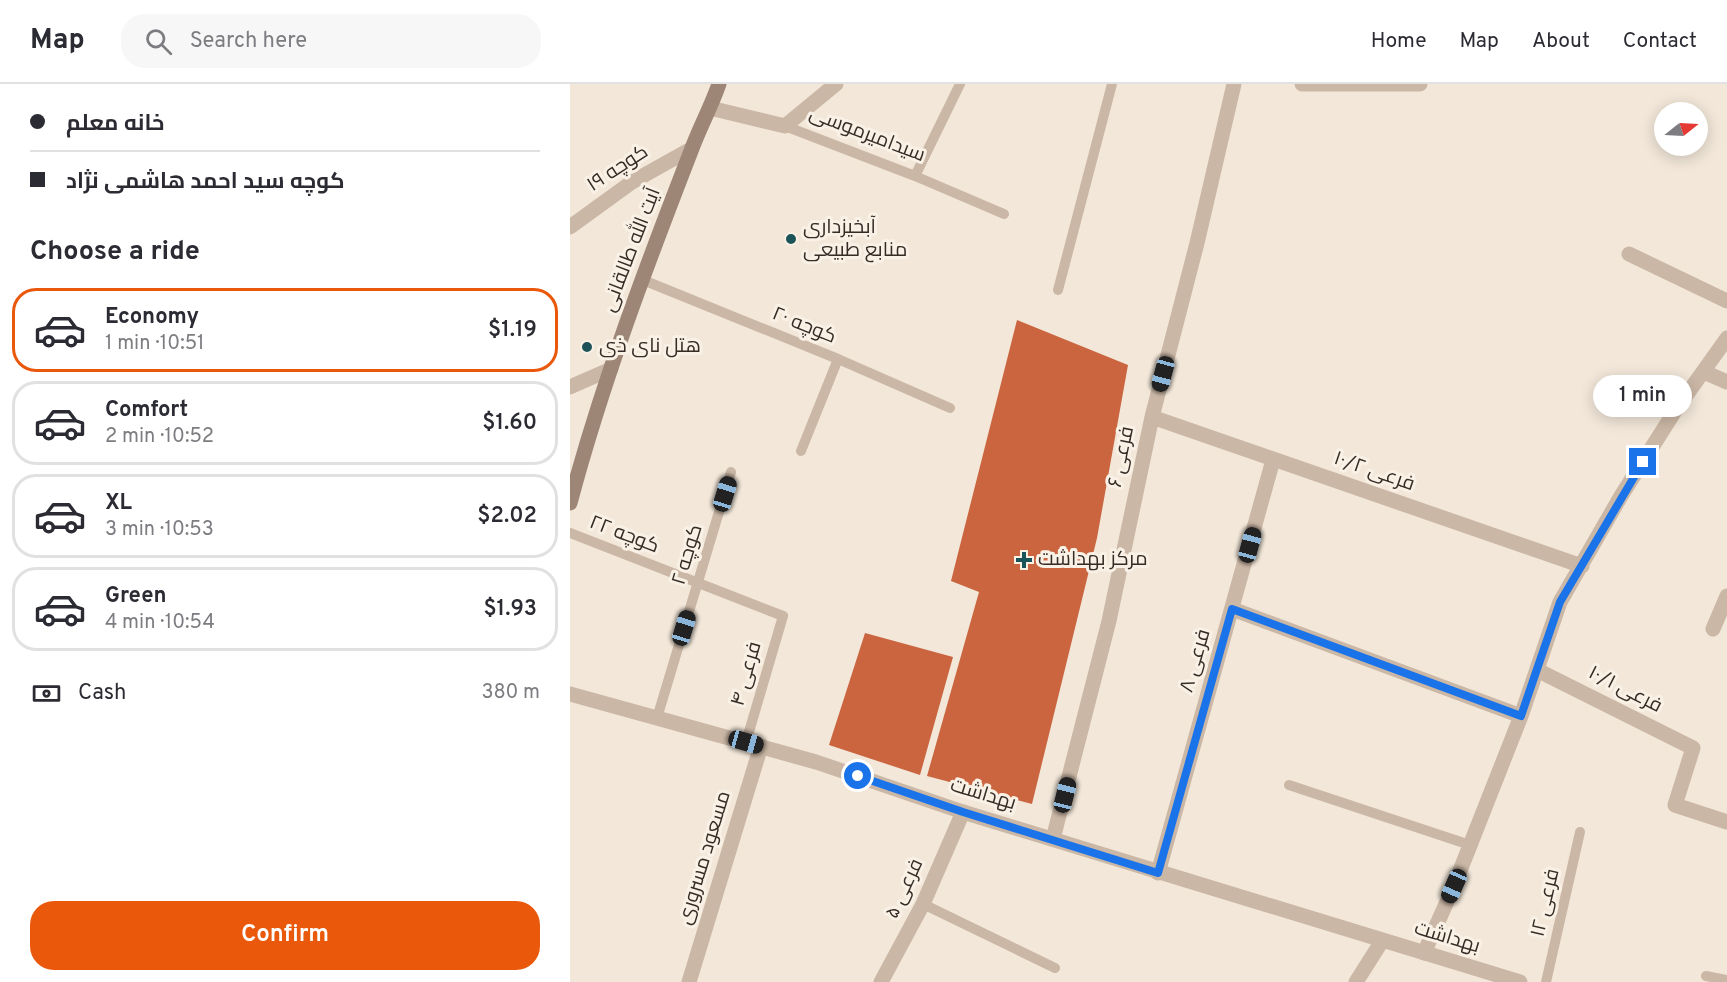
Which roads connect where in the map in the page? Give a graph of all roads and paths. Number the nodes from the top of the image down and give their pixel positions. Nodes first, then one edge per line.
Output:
1 (720, 84) edge
2 (836, 84) edge
3 (960, 84) edge
4 (1112, 84) edge
5 (1234, 84) edge
6 (1302, 84) edge
7 (1417, 84) edge
8 (710, 108) junction
9 (785, 126) junction
10 (691, 149) junction
11 (915, 176) junction
12 (1004, 214) dead end
13 (570, 227) edge
14 (1629, 254) dead end
15 (643, 280) junction
16 (1058, 290) dead end
17 (1727, 302) edge
18 (1727, 338) edge
19 (838, 359) junction
20 (611, 369) junction
21 (1704, 372) junction
22 (1727, 382) edge
23 (570, 387) edge
24 (950, 408) dead end
25 (1152, 417) junction
26 (801, 451) dead end
27 (1273, 460) junction
28 (731, 472) dead end
29 (570, 503) edge
30 (570, 533) edge
31 (1582, 566) junction
32 (698, 584) junction
33 (1727, 596) edge
34 (1232, 609) junction
35 (783, 616) joint
36 (1713, 629) dead end
37 (1537, 670) junction
38 (570, 694) edge
39 (1521, 716) junction
40 (657, 718) junction
41 (753, 744) junction
42 (1289, 785) dead end
43 (963, 812) junction
44 (1727, 822) edge
45 (1580, 832) dead end
46 (1053, 839) junction
47 (1470, 845) junction
48 (1158, 873) junction
49 (923, 904) junction
50 (1382, 940) junction
51 (1424, 953) junction
52 (1055, 968) dead end
53 (1706, 976) dead end
54 (1487, 977) edge
55 (1727, 980) edge
56 (689, 982) edge
57 (882, 982) edge
58 (1356, 982) edge
59 (1520, 982) edge
60 (1546, 982) edge

1 - 8 main road, آیت الله طالقانی
2 - 9 street
3 - 11 lane
4 - 16 lane
5 - 25 street, فرعی ۶
6 - 7 street
8 - 9 street, سیدامیرموسی
8 - 10 main road, آیت الله طالقانی
9 - 11 lane, سیدامیرموسی
10 - 13 street, کوچه ۱۹
10 - 15 main road, آیت الله طالقانی
11 - 12 lane, سیدامیرموسی
14 - 17 street
15 - 19 lane, کوچه ۲۰
15 - 20 main road, آیت الله طالقانی
18 - 21 street
19 - 24 lane, کوچه ۲۰
19 - 26 lane
20 - 23 street
20 - 29 main road, آیت الله طالقانی
21 - 22 street
21 - 31 street
25 - 27 street, فرعی ۱۰/۲
25 - 46 street, فرعی ۶
27 - 31 street, فرعی ۱۰/۲
27 - 34 street, فرعی ۸
28 - 32 lane, کوچه ۲
30 - 32 lane, کوچه ۲۲
31 - 37 street
32 - 35 lane, کوچه ۲۲
32 - 40 lane, کوچه ۲
33 - 36 street
34 - 39 street
34 - 48 street, فرعی ۸
35 - 41 lane, فرعی ۴
37 - 39 street
37 - 44 street, فرعی ۱۰/۱
38 - 40 street, بهداشت
39 - 47 street
40 - 41 street, بهداشت
41 - 43 street, بهداشت
41 - 56 street, مسعود مسروری
42 - 47 lane
43 - 46 street, بهداشت
43 - 49 street, فرعی ۵
45 - 60 lane, فرعی ۱۲
46 - 48 street, بهداشت
47 - 51 street
48 - 50 street, بهداشت
49 - 52 lane
49 - 57 street, فرعی ۵
50 - 51 street, بهداشت
50 - 58 street
51 - 54 street, بهداشت
53 - 55 lane
54 - 59 street, بهداشت

